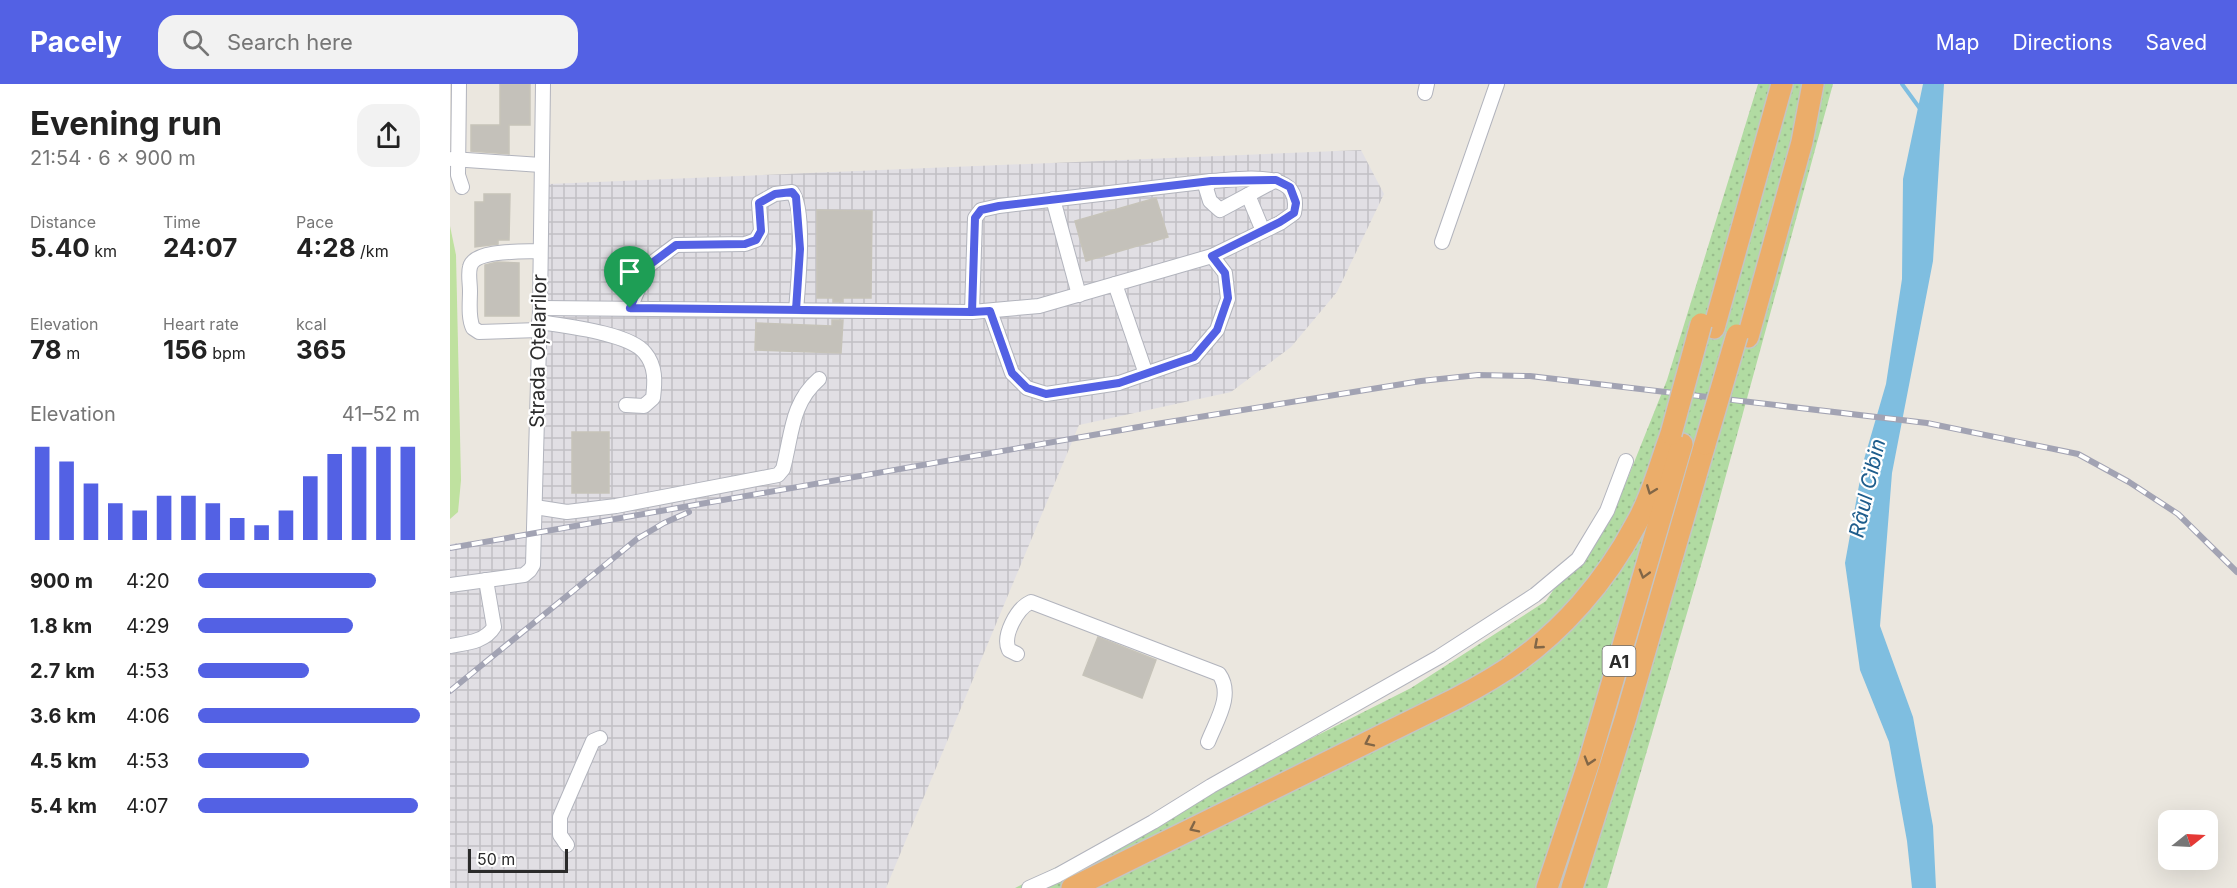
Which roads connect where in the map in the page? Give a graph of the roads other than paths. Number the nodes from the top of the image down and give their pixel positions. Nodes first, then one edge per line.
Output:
1 (459, 84) edge
2 (543, 84) edge
3 (1497, 84) edge
4 (1782, 84) edge
5 (1811, 84) edge
6 (454, 159) edge
7 (541, 165) junction
8 (1276, 180) junction
9 (1211, 181) junction
10 (462, 187) dead end
11 (1248, 195) junction
12 (1053, 199) junction
13 (1263, 231) junction
14 (1442, 242) dead end
15 (540, 251) junction
16 (1212, 256) junction
17 (1115, 284) junction
18 (1079, 295) junction
19 (630, 308) junction
20 (796, 310) junction
21 (990, 311) junction
22 (972, 312) junction
23 (539, 320) junction
24 (1146, 374) junction
25 (819, 379) dead end
26 (626, 405) dead end
27 (1677, 436) junction
28 (1626, 462) dead end
29 (535, 507) junction
30 (486, 580) junction
31 (450, 585) edge
32 (450, 646) edge
33 (1017, 654) dead end
34 (600, 738) dead end
35 (1208, 742) dead end
36 (567, 845) dead end
37 (1548, 886) edge
38 (1579, 886) edge
39 (1029, 888) edge
40 (1072, 888) edge

1 - 6 street
2 - 7 street, Strada Oțelarilor
3 - 14 street
4 - 27 highway, A1
5 - 38 highway, A1, bridge
6 - 7 street
6 - 10 street
7 - 15 street, Strada Oțelarilor
8 - 9 street
8 - 11 street
8 - 13 street
9 - 11 street
9 - 12 street
11 - 13 street
12 - 18 street
12 - 22 street
13 - 16 street
15 - 23 street, Strada Oțelarilor
15 - 23 street
16 - 17 street
16 - 24 street
17 - 18 street
17 - 24 street
18 - 21 street
19 - 20 street
19 - 20 street
19 - 23 street
20 - 22 street
21 - 22 street
21 - 24 street
23 - 26 street
23 - 29 street, Strada Oțelarilor
25 - 29 street
27 -> 37 highway, A1
27 -> 40 highway
28 - 39 street
29 - 30 street, Strada Oțelarilor
30 - 31 street, Strada Oțelarilor
30 - 32 street
33 - 35 street
34 - 36 street

